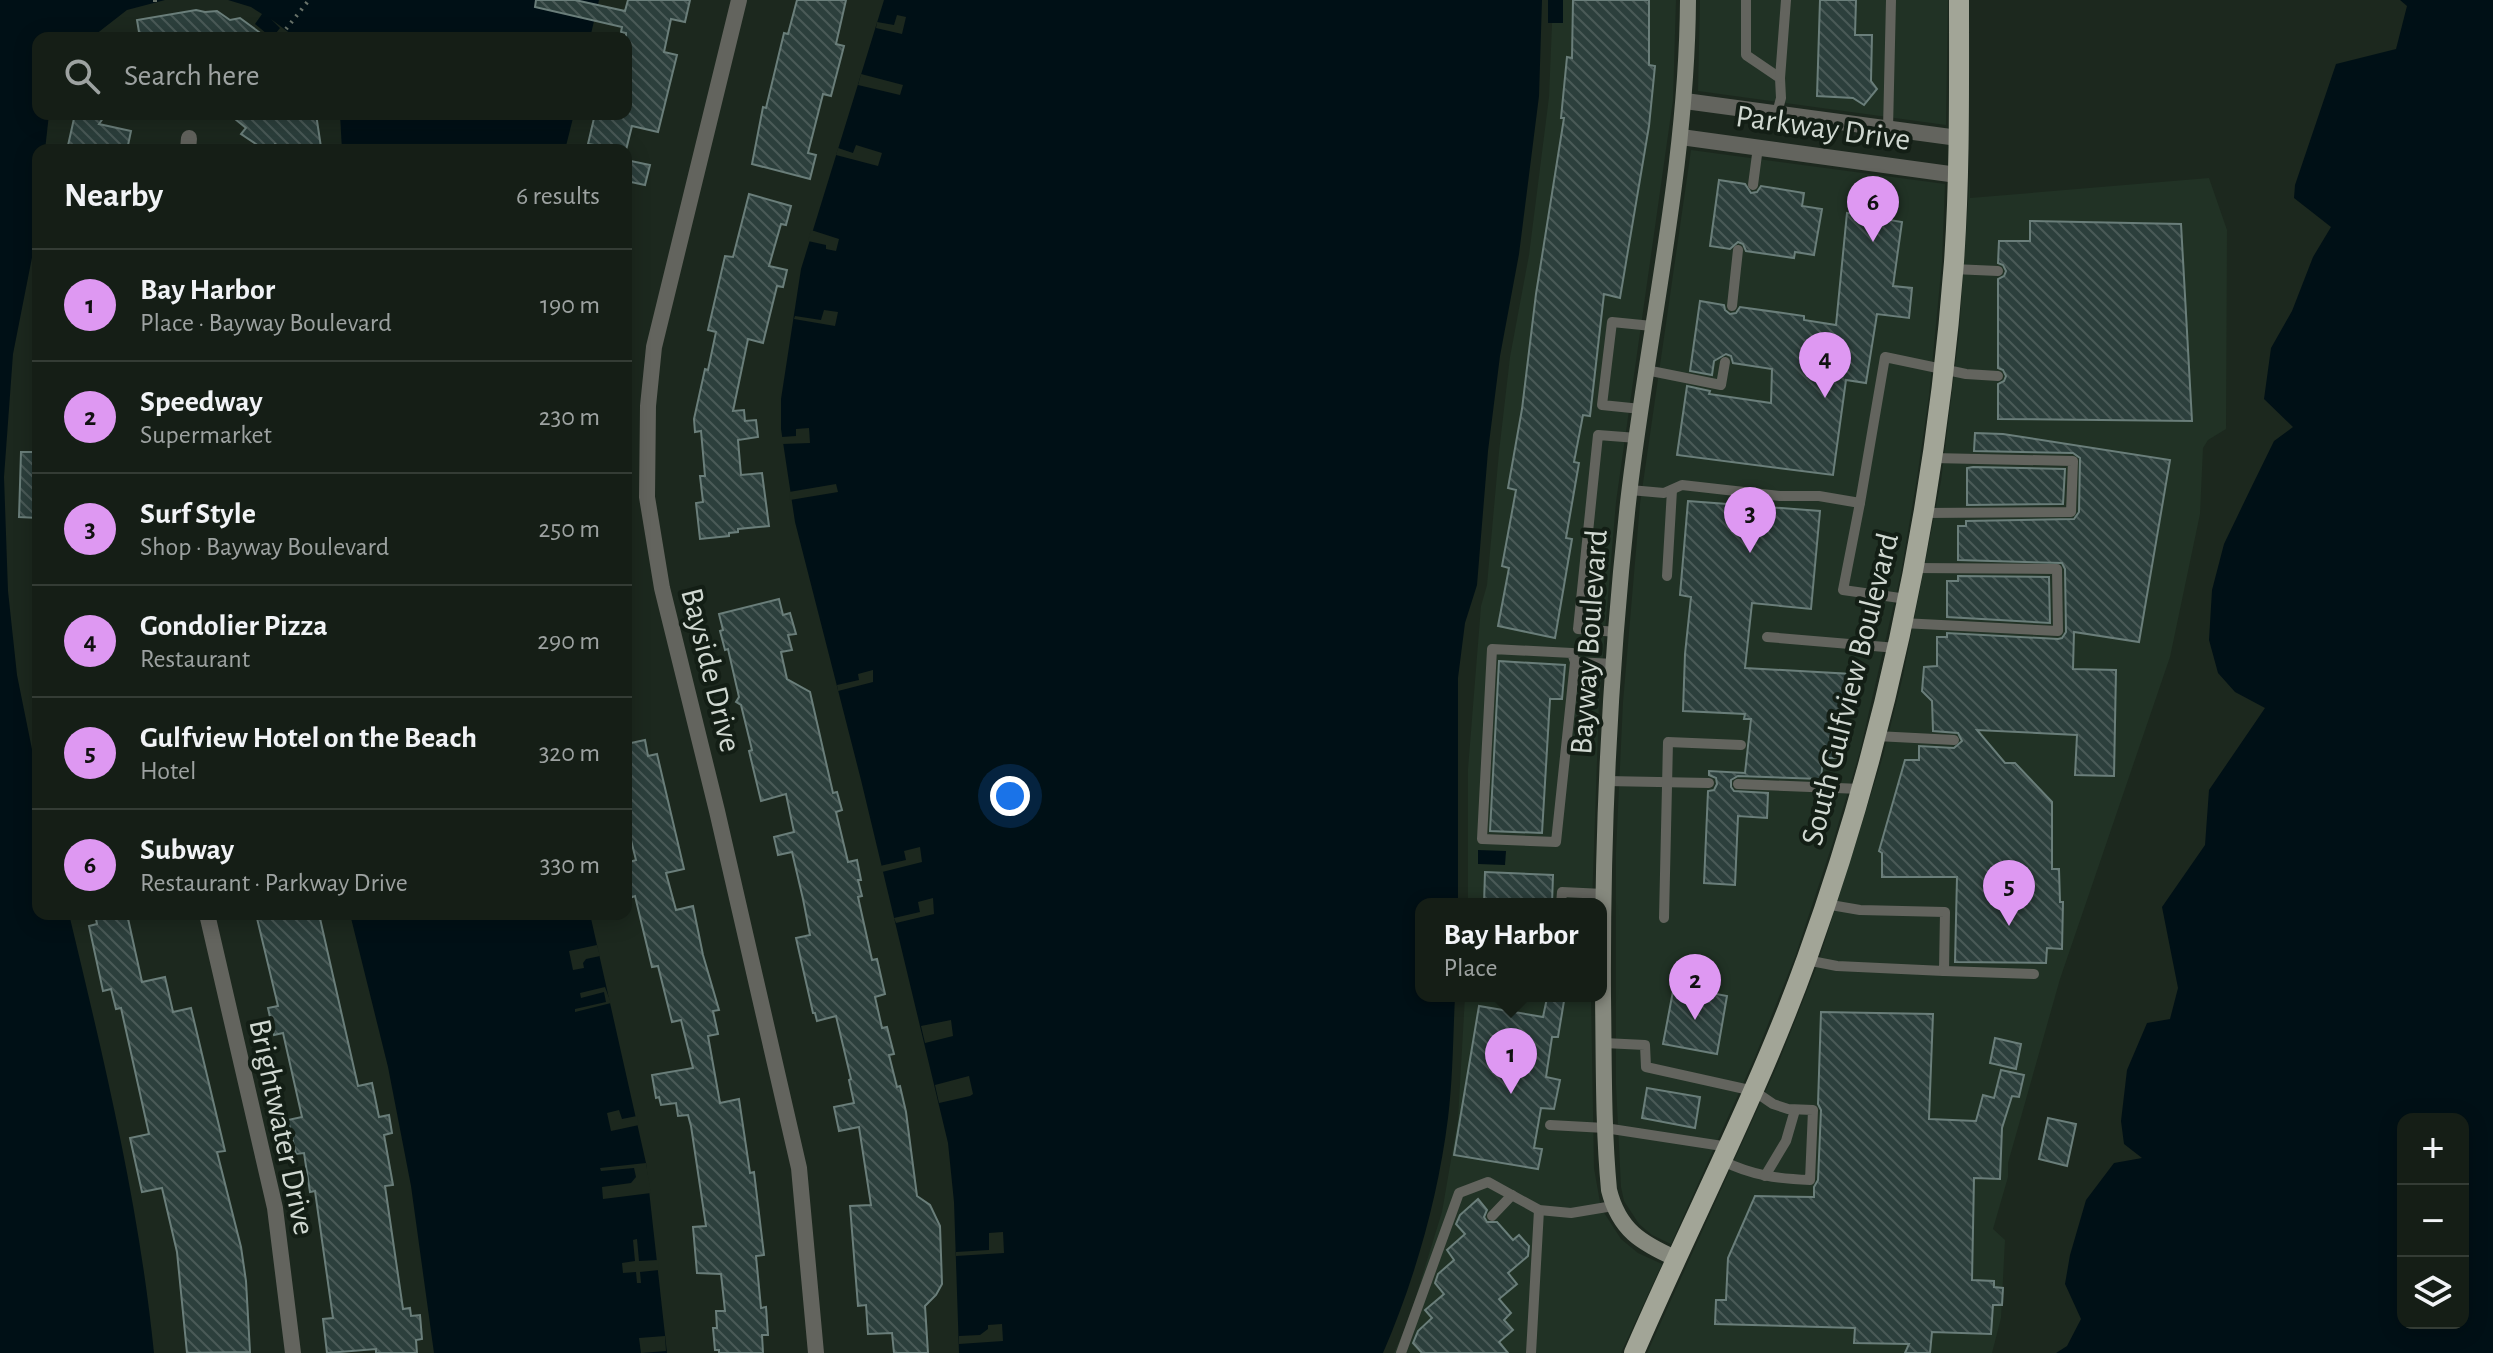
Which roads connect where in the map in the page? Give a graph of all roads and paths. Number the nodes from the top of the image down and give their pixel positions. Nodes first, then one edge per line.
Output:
1 (309, 0) edge
2 (739, 0) edge
3 (1688, 0) edge
4 (1746, 0) edge
5 (1786, 0) edge
6 (1891, 0) edge
7 (1959, 0) edge
8 (286, 29) dead end
9 (1780, 78) junction
10 (1685, 101) junction
11 (1777, 113) junction
12 (1888, 129) junction
13 (1681, 137) junction
14 (1958, 138) junction
15 (1758, 147) junction
16 (1957, 175) junction
17 (1753, 185) dead end
18 (1738, 250) dead end
19 (1953, 269) junction
20 (1998, 271) dead end
21 (1732, 306) dead end
22 (1652, 326) junction
23 (1725, 362) dead end
24 (1944, 368) junction
25 (1646, 370) junction
26 (1998, 376) dead end
27 (1641, 409) junction
28 (1637, 438) junction
29 (1933, 458) junction
30 (1630, 490) junction
31 (1672, 490) junction
32 (1860, 503) junction
33 (1923, 513) junction
34 (1914, 568) junction
35 (1667, 576) dead end
36 (1907, 599) junction
37 (1902, 623) junction
38 (1617, 632) junction
39 (1767, 637) dead end
40 (1897, 648) junction
41 (1575, 662) junction
42 (1614, 664) junction
43 (1876, 736) junction
44 (1954, 740) dead end
45 (1741, 745) dead end
46 (1607, 781) junction
47 (1667, 782) junction
48 (1709, 783) dead end
49 (1738, 784) dead end
50 (1861, 789) junction
51 (1604, 894) junction
52 (1562, 898) edge
53 (1604, 898) edge
54 (1825, 904) junction
55 (1664, 918) dead end
56 (208, 920) edge
57 (1806, 960) junction
58 (1944, 971) junction
59 (2034, 974) dead end
60 (1603, 1002) edge
61 (1604, 1043) junction
62 (1754, 1091) junction
63 (1795, 1110) junction
64 (1550, 1125) dead end
65 (1605, 1128) junction
66 (1726, 1154) junction
67 (1765, 1176) junction
68 (1512, 1195) junction
69 (1613, 1206) junction
70 (1539, 1210) junction
71 (1492, 1216) dead end
72 (1677, 1259) junction
73 (1640, 1351) edge
74 (293, 1353) edge
75 (816, 1353) edge
76 (1401, 1353) edge
77 (1531, 1353) edge

1 - 8 path
2 - 75 street, Bayside Drive
3 - 10 street, Bayway Boulevard
4 - 9 lane
5 - 9 lane
6 - 12 lane
7 - 14 main road, South Gulfview Boulevard
9 - 11 lane
10 - 11 street, Parkway Drive
10 - 13 street, Bayway Boulevard
11 - 12 street, Parkway Drive
12 - 14 street, Parkway Drive
13 - 15 street, Parkway Drive
13 - 22 street, Bayway Boulevard
14 - 16 main road, South Gulfview Boulevard
15 - 16 street, Parkway Drive
15 - 17 lane
16 - 19 main road, South Gulfview Boulevard
18 - 21 lane
19 - 20 lane
19 - 24 main road, South Gulfview Boulevard
22 - 25 street, Bayway Boulevard
22 - 27 lane
23 - 25 lane
24 - 26 lane
24 - 29 main road, South Gulfview Boulevard
24 - 32 lane
25 - 27 street, Bayway Boulevard
27 - 28 street, Bayway Boulevard
28 - 30 street, Bayway Boulevard
28 - 38 lane
29 - 33 main road, South Gulfview Boulevard
29 - 33 lane
30 - 31 lane
30 - 38 street, Bayway Boulevard
31 - 32 lane
31 - 35 lane
32 - 36 lane
33 - 34 main road, South Gulfview Boulevard
34 - 36 main road, South Gulfview Boulevard
34 - 37 lane
36 - 37 main road, South Gulfview Boulevard
37 - 40 main road, South Gulfview Boulevard
38 - 42 street, Bayway Boulevard
39 - 40 lane
40 - 43 main road, South Gulfview Boulevard
41 - 41 lane
41 - 42 lane
42 - 46 street, Bayway Boulevard
43 - 44 lane
43 - 50 main road, South Gulfview Boulevard
45 - 47 lane
46 - 47 lane
46 - 51 street, Bayway Boulevard
47 - 48 lane
47 - 55 lane
49 - 50 lane
50 - 54 main road, South Gulfview Boulevard
51 - 52 lane
51 - 53 street, Bayway Boulevard
54 - 57 main road, South Gulfview Boulevard
54 - 58 lane
56 - 74 street, Brightwater Drive
57 - 58 lane
57 - 62 main road, South Gulfview Boulevard
58 - 59 lane
60 - 61 street, Bayway Boulevard
61 - 62 lane
61 - 65 street, Bayway Boulevard
62 - 63 lane
62 - 66 main road, South Gulfview Boulevard
63 - 67 lane
63 - 67 lane
64 - 65 lane
65 - 66 lane
65 - 69 street, Bayway Boulevard
66 - 67 lane
66 - 72 main road, South Gulfview Boulevard
68 - 70 lane
68 - 71 lane
68 - 76 lane
69 - 70 lane
69 - 72 street, Bayway Boulevard
70 - 77 lane
72 - 73 main road, South Gulfview Boulevard

